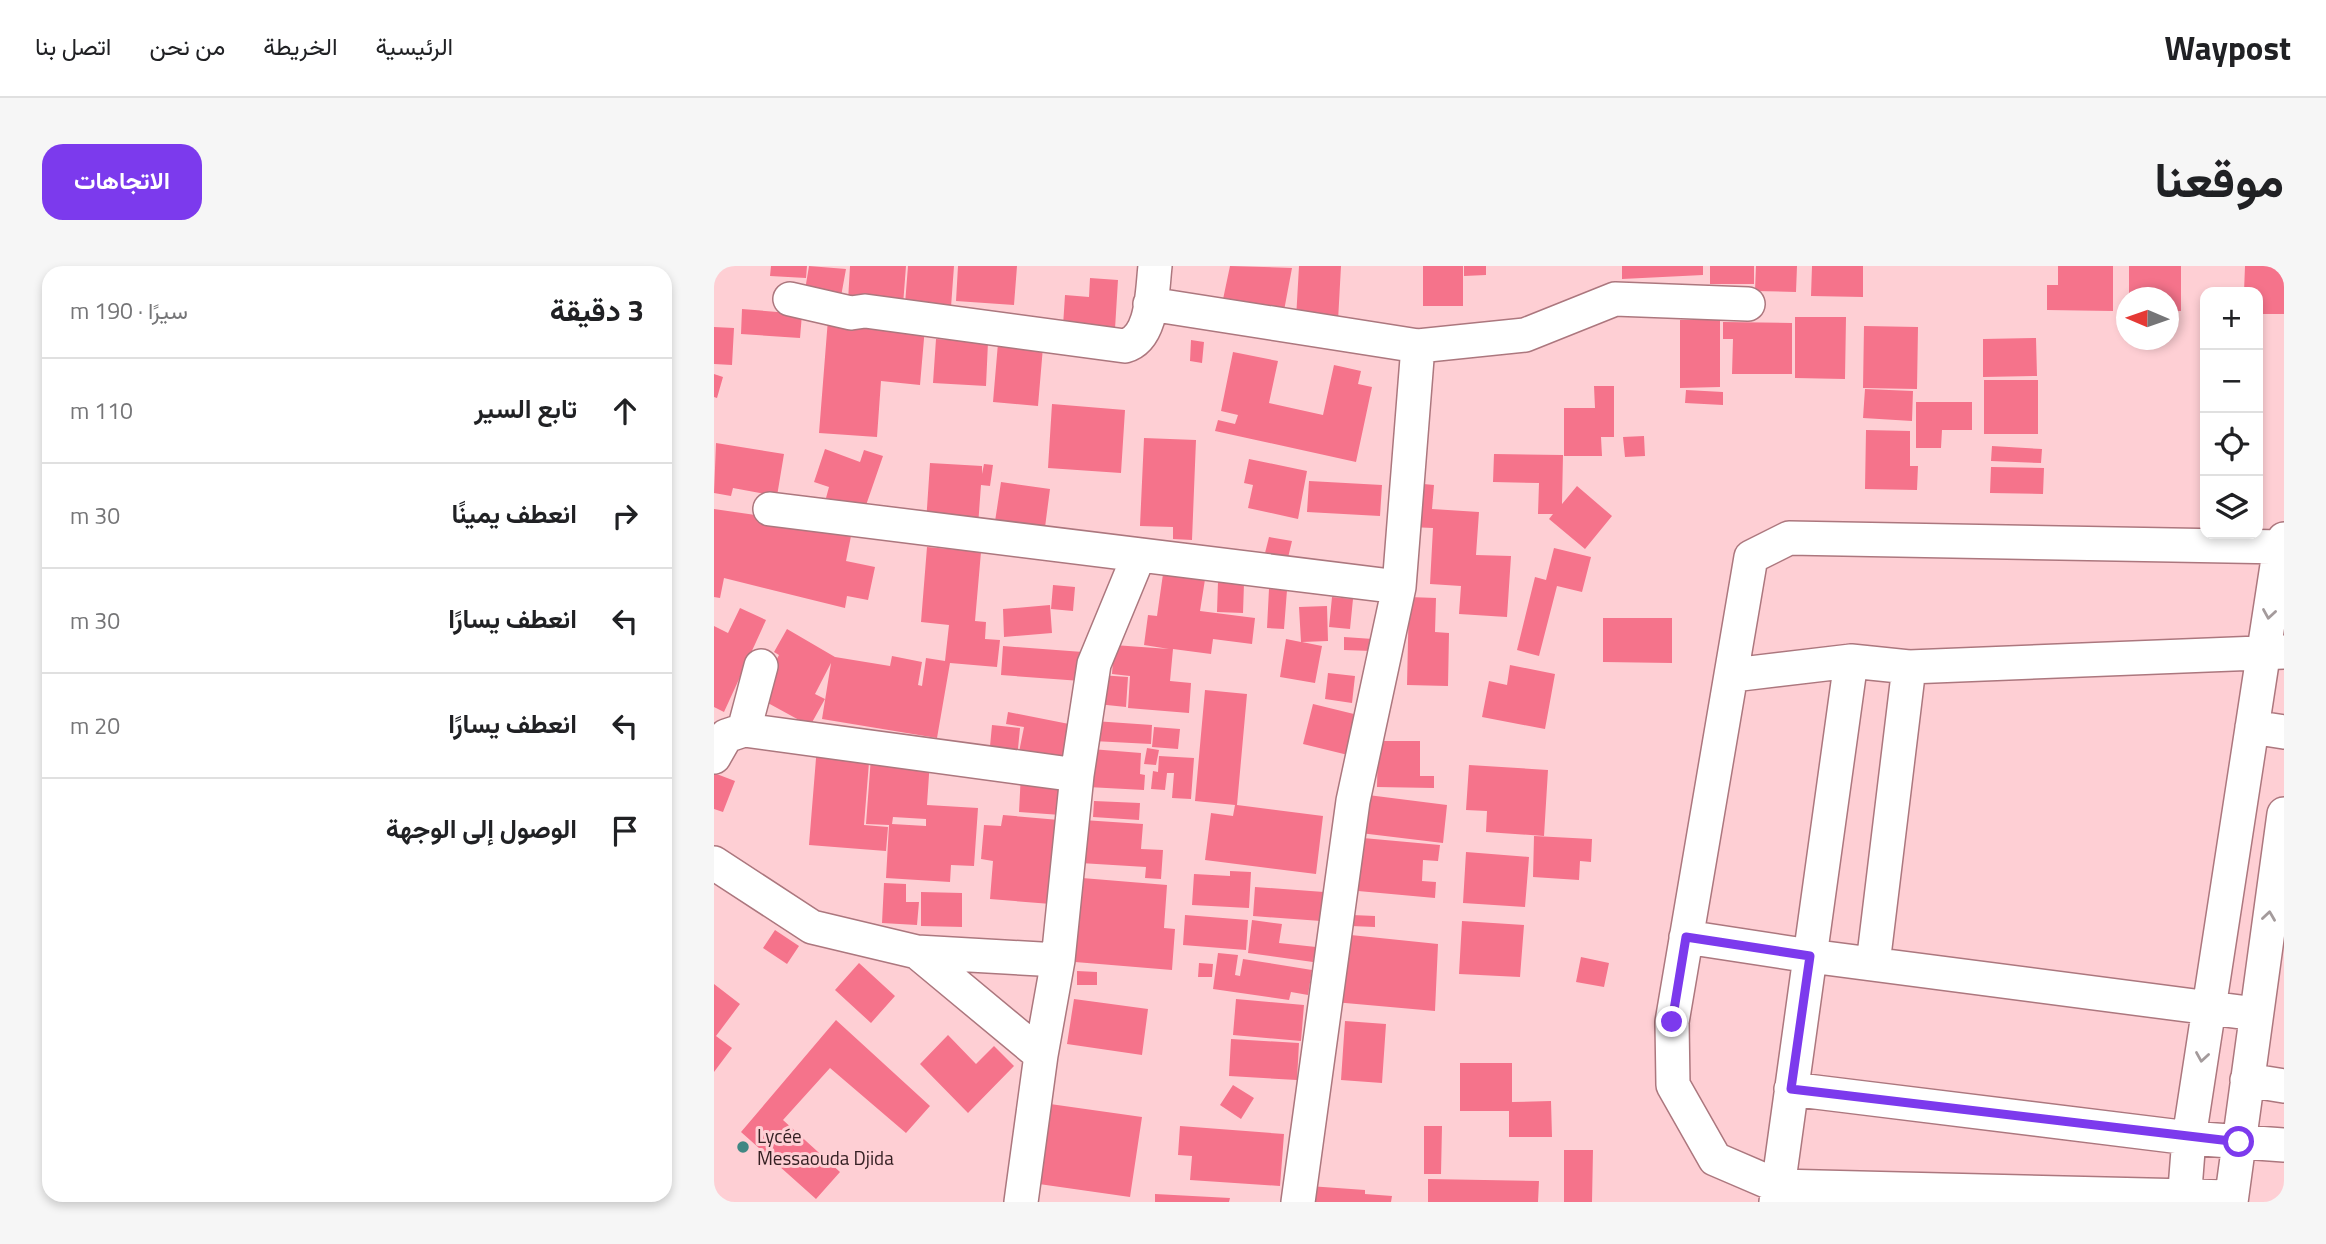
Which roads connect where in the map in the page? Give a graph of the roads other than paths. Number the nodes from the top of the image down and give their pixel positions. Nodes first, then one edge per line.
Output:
1 (1155, 266) edge
2 (790, 299) dead end
3 (1150, 304) junction
4 (1748, 304) dead end
5 (1418, 346) junction
6 (769, 509) dead end
7 (2282, 544) edge
8 (1139, 555) junction
9 (1399, 587) junction
10 (2274, 652) edge
11 (1851, 662) junction
12 (761, 666) dead end
13 (1909, 667) junction
14 (1733, 675) junction
15 (2268, 729) edge
16 (724, 738) edge
17 (1077, 775) junction
18 (2284, 814) edge
19 (714, 863) edge
20 (2231, 866) junction
21 (2279, 876) edge
22 (1686, 937) junction
23 (2219, 944) junction
24 (918, 952) junction
25 (2274, 952) edge
26 (1810, 956) junction
27 (1058, 960) junction
28 (1873, 964) junction
29 (2210, 1006) junction
30 (2256, 1014) junction
31 (1041, 1055) junction
32 (2247, 1080) junction
33 (2284, 1086) edge
34 (1791, 1089) junction
35 (2189, 1138) junction
36 (2239, 1142) junction
37 (2284, 1145) edge
38 (1777, 1194) edge
39 (2185, 1198) edge
40 (2231, 1199) edge
41 (1021, 1202) edge
42 (1298, 1202) edge

1 - 3 street
2 - 3 street
3 - 5 street
4 - 5 street
5 - 9 street
6 - 8 street
7 -> 10 street
7 - 14 street
8 - 9 street
8 - 17 street
9 - 42 street
10 - 13 street
10 - 15 street
11 - 13 street
11 - 14 street
11 - 26 street
12 - 16 street
13 - 28 street
14 - 22 street
15 - 20 street
16 - 17 street
17 - 27 street
18 - 21 street
19 - 24 street
20 - 21 street
20 - 23 street
25 -> 21 street
22 - 26 street
22 - 38 street
23 - 25 street
23 - 29 street
24 - 27 street
24 - 31 street
25 - 30 street
26 - 28 street
26 - 34 street
27 - 31 street
28 - 29 street
29 - 30 street
29 -> 35 street
30 - 32 street
31 - 41 street
32 - 33 street
32 - 36 street
34 - 35 street
34 - 38 street
35 - 36 street
35 - 39 street
36 - 37 street
36 - 40 street
38 - 39 street
39 - 40 street

